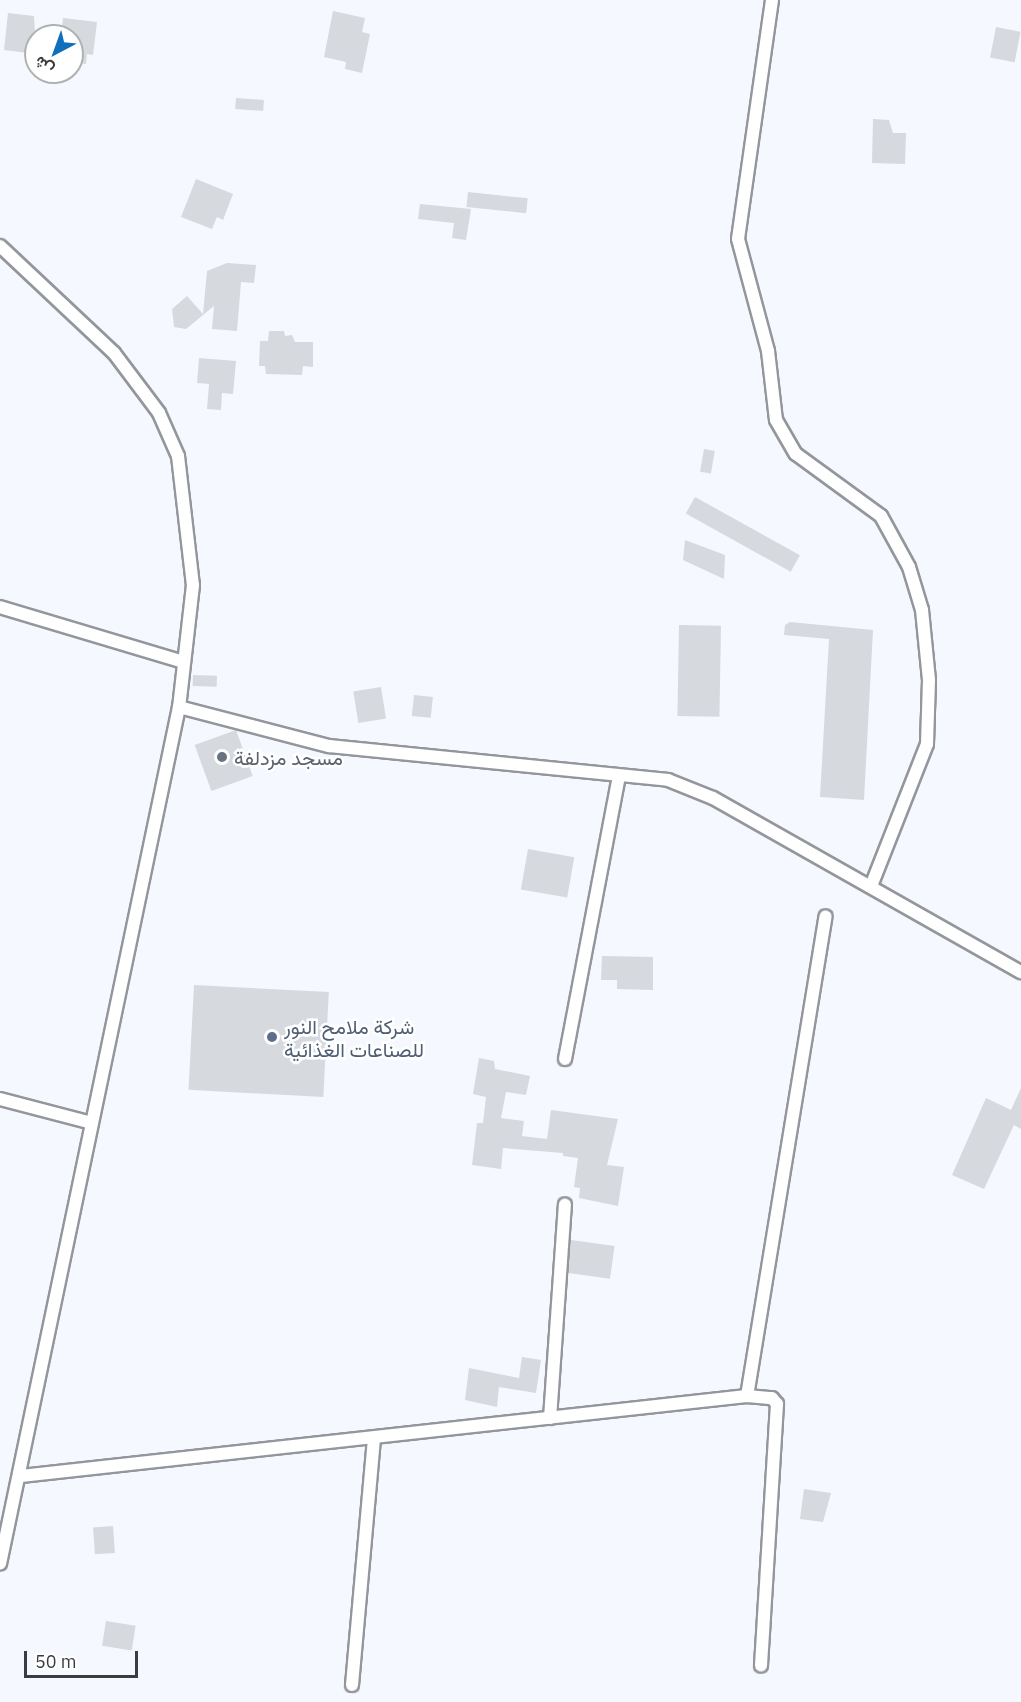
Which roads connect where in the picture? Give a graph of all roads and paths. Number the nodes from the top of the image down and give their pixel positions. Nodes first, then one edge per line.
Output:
1 (772, 0) edge
2 (0, 246) edge
3 (0, 607) edge
4 (183, 662) junction
5 (179, 707) junction
6 (619, 777) junction
7 (872, 886) junction
8 (826, 916) dead end
9 (1021, 972) edge
10 (565, 1059) dead end
11 (0, 1099) edge
12 (93, 1123) junction
13 (565, 1205) dead end
14 (747, 1396) junction
15 (550, 1418) junction
16 (374, 1438) junction
17 (21, 1476) junction
18 (0, 1564) edge
19 (761, 1666) dead end
20 (352, 1685) dead end

1 - 7 street
2 - 4 street
3 - 4 street
4 - 5 street
5 - 6 street
5 - 12 street
6 - 7 street
6 - 10 street
7 - 9 street
8 - 14 street
11 - 12 street
12 - 17 street
13 - 15 street
14 - 15 street
14 - 19 street
15 - 16 street
16 - 17 street
16 - 20 street
17 - 18 street

